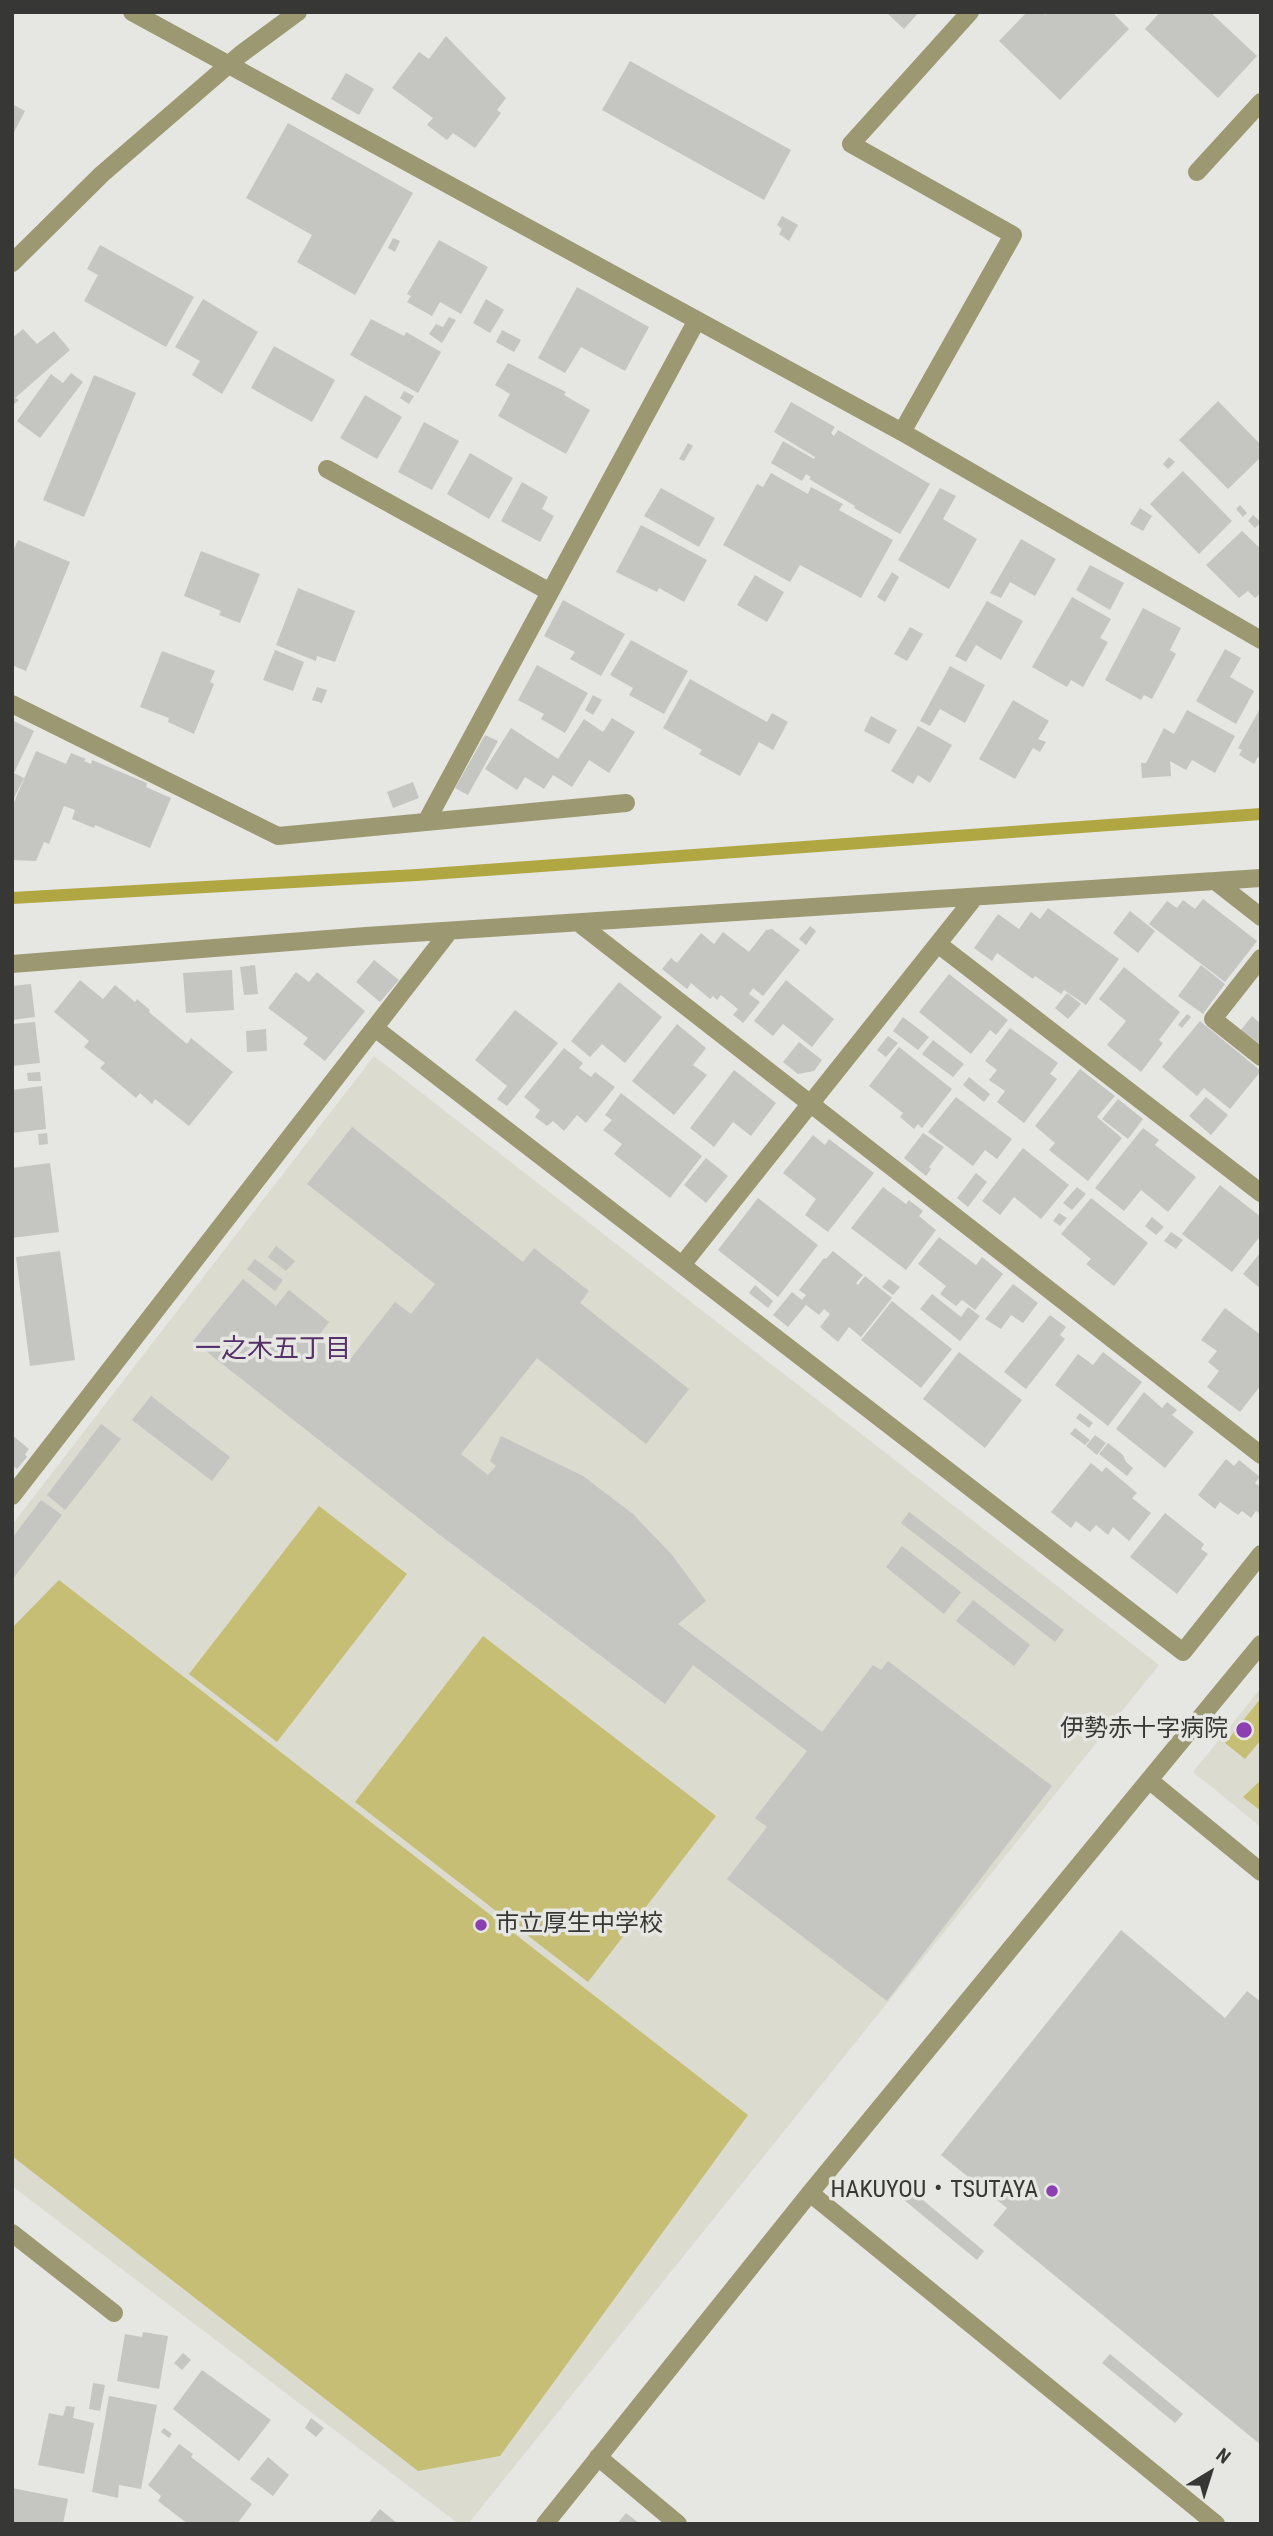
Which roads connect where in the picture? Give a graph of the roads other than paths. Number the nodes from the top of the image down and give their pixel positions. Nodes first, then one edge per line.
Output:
1 (132, 12) edge
2 (298, 12) edge
3 (970, 12) edge
4 (228, 65) junction
5 (1261, 102) edge
6 (1254, 122) edge
7 (1198, 172) dead end
8 (12, 263) edge
9 (697, 320) junction
10 (902, 432) junction
11 (327, 469) dead end
12 (550, 592) junction
13 (1261, 640) edge
14 (12, 704) edge
15 (626, 803) dead end
16 (426, 822) junction
17 (1261, 878) edge
18 (1215, 881) junction
19 (975, 897) junction
20 (1261, 917) edge
21 (580, 924) junction
22 (448, 933) junction
23 (938, 944) junction
24 (1261, 958) edge
25 (12, 964) edge
26 (376, 1029) junction
27 (1261, 1056) edge
28 (811, 1104) junction
29 (1261, 1193) edge
30 (682, 1265) junction
31 (1261, 1455) edge
32 (12, 1496) edge
33 (1261, 1554) edge
34 (1261, 1644) edge
35 (1149, 1780) junction
36 (1261, 1872) edge
37 (810, 2193) junction
38 (12, 2233) edge
39 (114, 2313) dead end
40 (598, 2458) junction
41 (545, 2524) edge
42 (678, 2524) edge
43 (1216, 2524) edge

1 - 4 street
2 - 4 street
3 - 10 street
4 - 8 street
4 - 9 street
5 - 6 street
6 - 7 street
9 - 10 street
9 - 12 street
10 - 13 street
11 - 12 street
12 - 16 street
14 - 16 street
15 - 16 street
17 - 18 street
18 - 19 street
18 - 20 street
19 - 21 street
19 - 23 street
21 - 22 street
21 - 28 street
22 - 25 street
22 - 26 street
23 - 28 street
23 - 29 street
24 - 27 street
26 - 30 street
26 - 32 street
28 - 30 street
28 - 31 street
30 - 33 street
34 - 35 street
35 - 36 street
35 - 37 street
37 - 40 street
37 - 43 street
38 - 39 street
40 - 41 street
40 - 42 street

